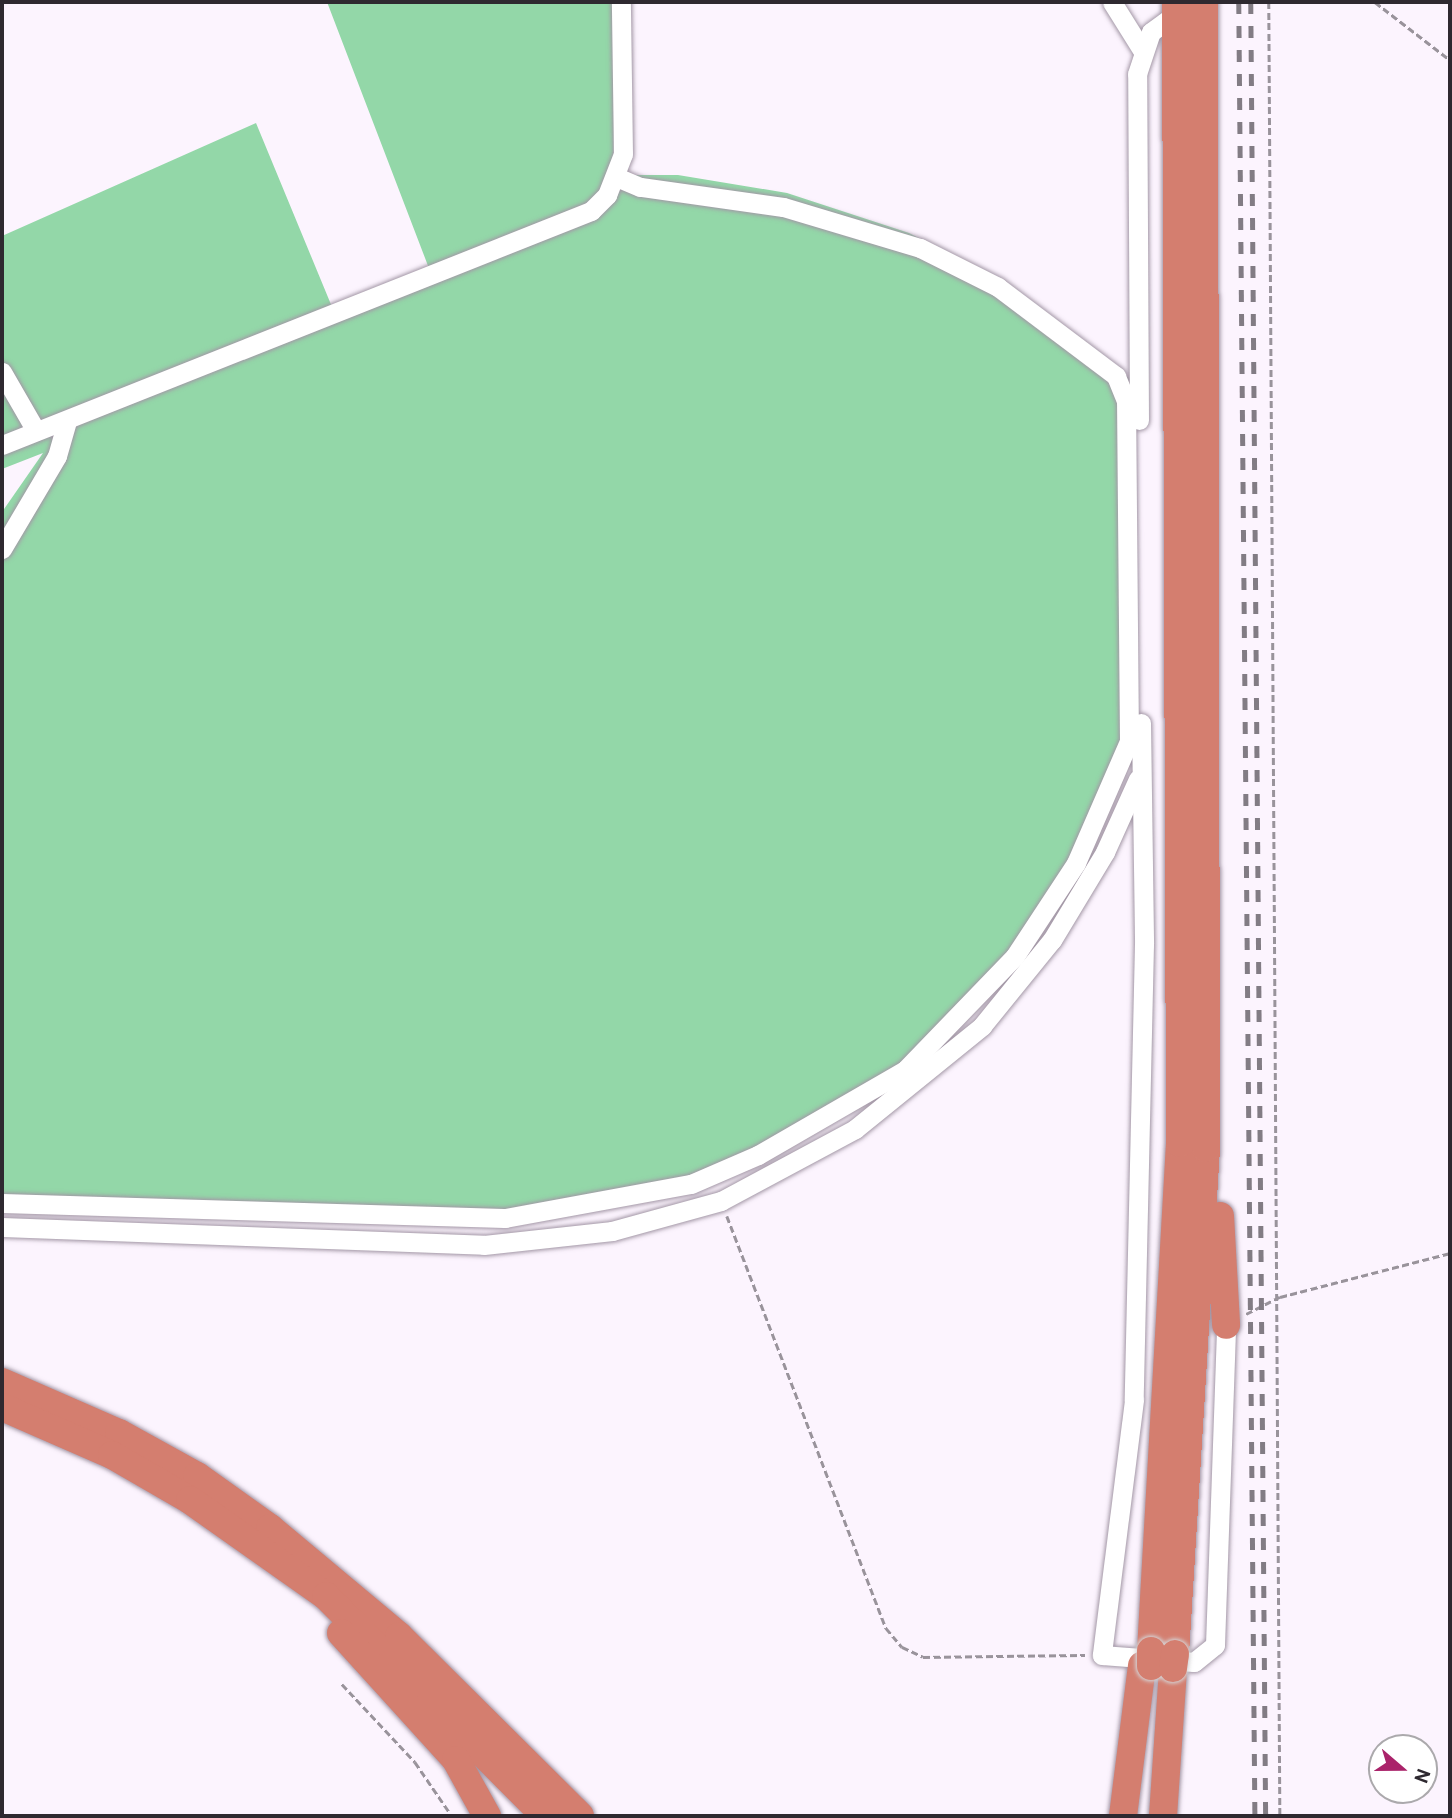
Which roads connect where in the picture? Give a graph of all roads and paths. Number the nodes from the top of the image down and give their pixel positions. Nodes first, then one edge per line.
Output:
1 (621, 2) edge
2 (1112, 2) edge
3 (1204, 2) edge
4 (1269, 2) edge
5 (1375, 2) edge
6 (1176, 8) edge
7 (1142, 50) junction
8 (1450, 60) edge
9 (617, 177) junction
10 (2, 372) edge
11 (67, 420) junction
12 (36, 431) junction
13 (2, 445) edge
14 (2, 549) edge
15 (1141, 771) junction
16 (1209, 938) junction
17 (721, 1201) junction
18 (2, 1203) edge
19 (2, 1227) edge
20 (1450, 1253) edge
21 (1280, 1297) junction
22 (1226, 1325) junction
23 (2, 1382) edge
24 (2, 1407) edge
25 (259, 1548) junction
26 (1102, 1655) junction
27 (1156, 1659) junction
28 (342, 1684) dead end
29 (1167, 1731) junction
30 (537, 1771) junction
31 (452, 1816) edge
32 (487, 1816) edge
33 (545, 1816) edge
34 (580, 1816) edge
35 (588, 1816) edge
36 (1123, 1816) edge
37 (1135, 1816) edge
38 (1154, 1816) edge
39 (1163, 1816) edge
40 (1280, 1816) edge

1 - 9 street
2 - 7 street
3 - 16 highway
4 - 21 path
5 - 8 path
6 - 7 street
6 - 27 highway
7 - 15 street
9 - 11 street
9 - 18 street
10 - 12 street
11 - 12 street
11 - 14 street
12 - 13 street
15 - 17 street
15 - 26 street
16 - 22 highway
16 - 27 highway
17 - 19 street
17 - 26 path
20 - 21 path
21 - 22 path
21 - 40 path
22 - 26 street
23 - 30 highway
24 - 25 highway
25 - 32 highway
25 - 33 highway
27 - 29 highway
27 - 36 highway
27 - 37 highway
28 - 31 path
29 - 38 highway
29 - 39 highway
30 - 34 highway
30 - 35 highway

